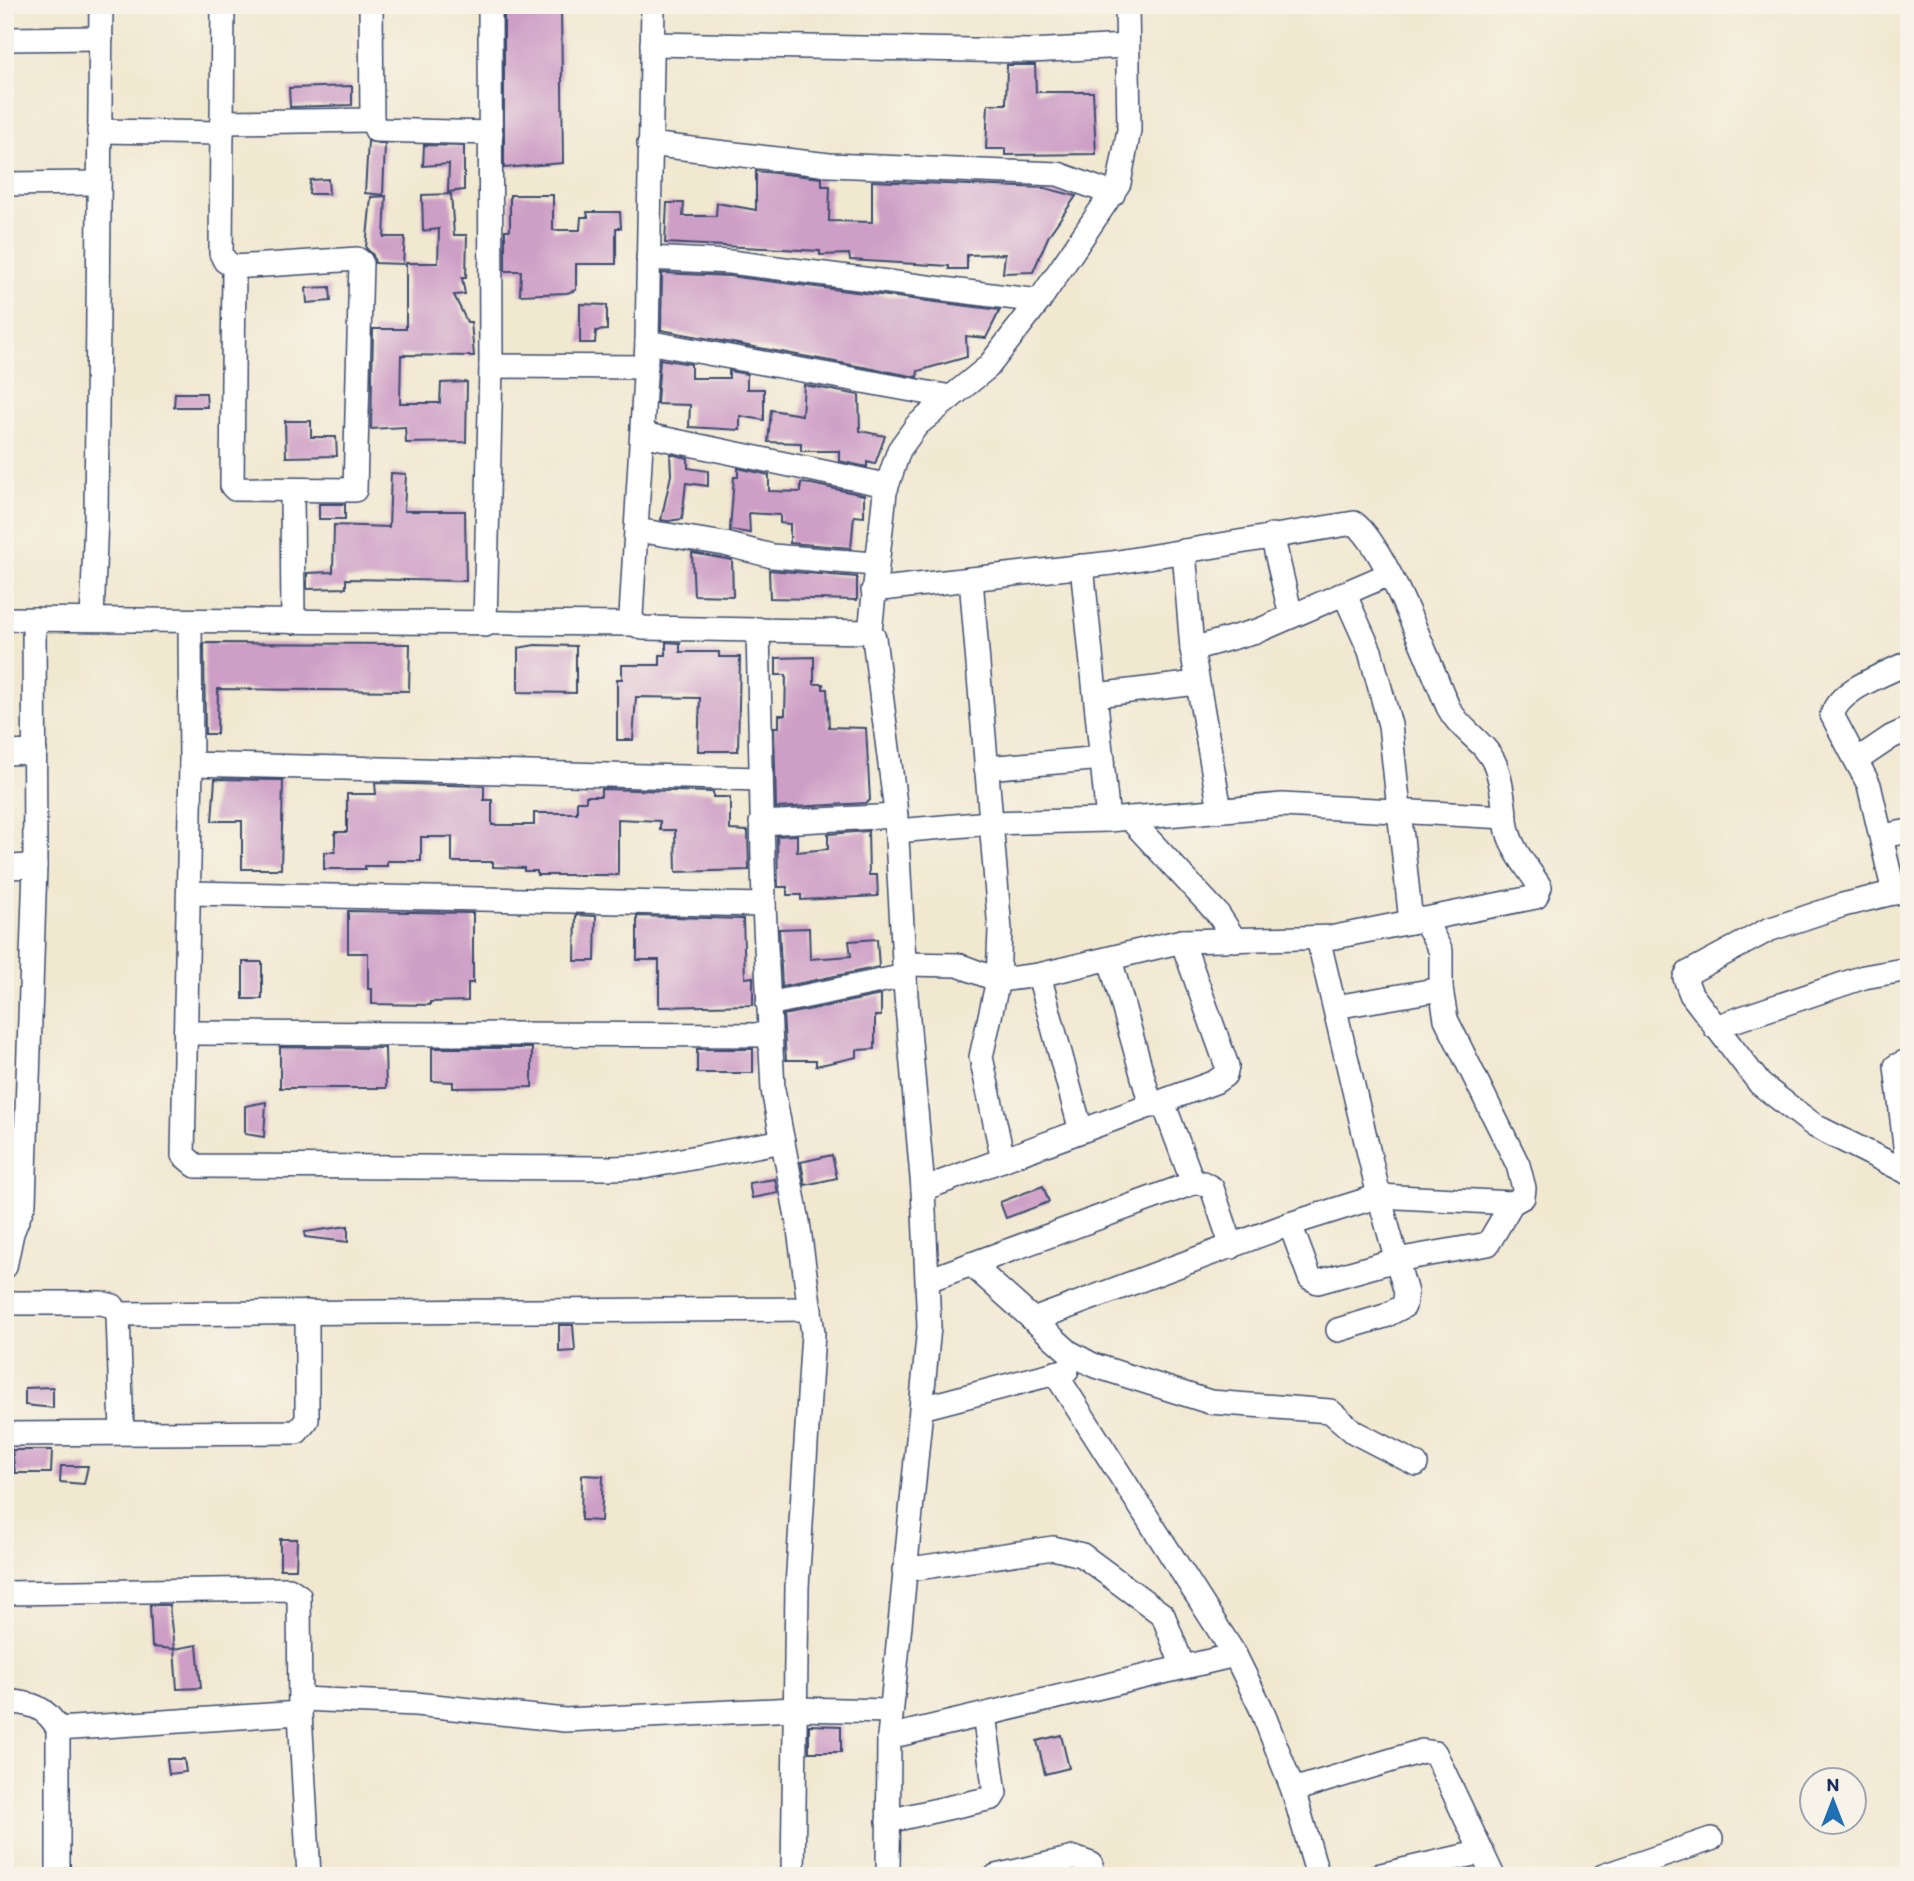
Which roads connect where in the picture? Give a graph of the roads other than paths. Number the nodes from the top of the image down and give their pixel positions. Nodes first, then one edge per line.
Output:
1 (101, 5) edge
2 (223, 5) edge
3 (371, 5) edge
4 (490, 5) edge
5 (653, 5) edge
6 (1127, 5) edge
7 (101, 38) junction
8 (5, 40) edge
9 (652, 44) junction
10 (1127, 46) junction
11 (372, 120) junction
12 (222, 127) junction
13 (99, 131) junction
14 (491, 133) junction
15 (649, 145) junction
16 (98, 183) junction
17 (5, 184) edge
18 (1113, 194) junction
19 (648, 258) junction
20 (234, 267) junction
21 (1039, 301) junction
22 (647, 342) junction
23 (491, 366) junction
24 (646, 367) junction
25 (951, 397) junction
26 (642, 434) junction
27 (886, 485) junction
28 (292, 490) junction
29 (636, 530) junction
30 (1272, 535) junction
31 (1184, 551) junction
32 (875, 564) junction
33 (1082, 566) junction
34 (1387, 575) junction
35 (971, 579) junction
36 (873, 590) junction
37 (1344, 593) junction
38 (1291, 616) junction
39 (5, 619) edge
40 (34, 619) junction
41 (92, 619) junction
42 (190, 621) junction
43 (293, 622) junction
44 (635, 624) junction
45 (485, 625) junction
46 (758, 629) junction
47 (870, 632) junction
48 (1192, 649) junction
49 (1909, 662) edge
50 (1197, 683) junction
51 (1096, 695) junction
52 (1909, 729) edge
53 (35, 752) junction
54 (5, 753) edge
55 (1103, 758) junction
56 (1857, 760) junction
57 (191, 764) junction
58 (986, 768) junction
59 (761, 779) junction
60 (1220, 810) junction
61 (1401, 810) junction
62 (1506, 817) junction
63 (1118, 819) junction
64 (761, 822) junction
65 (990, 822) junction
66 (896, 824) junction
67 (1909, 831) edge
68 (1883, 836) junction
69 (35, 866) junction
70 (5, 867) edge
71 (1901, 891) edge
72 (190, 893) junction
73 (764, 905) junction
74 (1418, 921) junction
75 (1318, 938) junction
76 (1182, 940) junction
77 (1235, 940) junction
78 (1110, 958) junction
79 (1909, 969) edge
80 (904, 970) junction
81 (1039, 975) junction
82 (998, 980) junction
83 (1441, 989) junction
84 (768, 1004) junction
85 (1335, 1007) junction
86 (1715, 1027) junction
87 (187, 1033) junction
88 (770, 1035) junction
89 (1909, 1059) edge
90 (16, 1099) edge
91 (1157, 1104) junction
92 (1081, 1132) junction
93 (783, 1141) junction
94 (1003, 1160) junction
95 (1908, 1173) edge
96 (1193, 1183) junction
97 (923, 1189) junction
98 (1380, 1196) junction
99 (1511, 1203) junction
100 (12, 1214) edge
101 (1290, 1224) junction
102 (1232, 1247) junction
103 (1396, 1259) junction
104 (971, 1264) junction
105 (5, 1267) edge
106 (928, 1280) junction
107 (5, 1303) edge
108 (810, 1309) junction
109 (306, 1312) junction
110 (118, 1314) junction
111 (1032, 1320) junction
112 (1338, 1330) dead end
113 (1093, 1365) junction
114 (1055, 1373) junction
115 (922, 1408) junction
116 (122, 1432) junction
117 (5, 1434) edge
118 (1416, 1464) dead end
119 (904, 1570) junction
120 (5, 1592) edge
121 (1235, 1655) junction
122 (1183, 1667) junction
123 (5, 1701) edge
124 (300, 1706) junction
125 (795, 1709) junction
126 (891, 1711) junction
127 (984, 1714) junction
128 (58, 1729) junction
129 (889, 1737) junction
130 (1293, 1790) junction
131 (888, 1821) junction
132 (1711, 1839) dead end
133 (1482, 1852) junction
134 (58, 1876) edge
135 (309, 1876) edge
136 (793, 1876) edge
137 (888, 1876) edge
138 (996, 1876) edge
139 (1093, 1876) edge
140 (1318, 1876) edge
141 (1377, 1876) edge
142 (1493, 1876) edge
143 (1603, 1876) edge

1 - 7 street
2 - 12 street
3 - 11 street
4 - 14 street
5 - 9 street
6 - 10 street
7 - 8 street
7 - 13 street
9 - 10 street
9 - 15 street
10 - 18 street
11 - 12 street
11 - 14 street
12 - 13 street
12 - 20 street
13 - 16 street
14 - 23 street
15 - 18 street
15 - 19 street
16 - 17 street
16 - 41 street
18 - 21 street
19 - 21 street
19 - 22 street
20 - 28 street
20 - 28 street
21 - 25 street
22 - 24 street
22 - 25 street
23 - 24 street
23 - 45 street
24 - 26 street
25 - 27 street
26 - 27 street
26 - 29 street
27 - 32 street
28 - 43 street
29 - 32 street
29 - 44 street
30 - 31 street
30 - 34 street
30 - 38 street
31 - 33 street
31 - 48 street
32 - 36 street
33 - 35 street
33 - 51 street
34 - 37 street
34 - 62 street
35 - 36 street
35 - 58 street
36 - 47 street
37 - 38 street
37 - 61 street
38 - 48 street
39 - 40 street
40 - 41 street
40 - 53 street
41 - 42 street
42 - 43 street
42 - 57 street
43 - 45 street
44 - 45 street
44 - 46 street
46 - 47 street
46 - 59 street
47 - 66 street
48 - 50 street
49 - 56 street
50 - 51 street
50 - 60 street
51 - 55 street
52 - 56 street
53 - 54 street
53 - 69 street
55 - 58 street
55 - 63 street
56 - 68 street
57 - 59 street
57 - 72 street
58 - 65 street
59 - 64 street
60 - 61 street
60 - 63 street
61 - 62 street
61 - 74 street
62 - 74 street
63 - 65 street
63 - 77 street
64 - 66 street
64 - 73 street
65 - 66 street
65 - 82 street
66 - 80 street
67 - 68 street
68 - 71 street
69 - 70 street
69 - 90 street
71 - 86 street
72 - 73 street
72 - 87 street
73 - 84 street
74 - 75 street
74 - 83 street
75 - 77 street
75 - 85 street
76 - 77 street
76 - 78 street
76 - 91 street
78 - 81 street
78 - 91 street
79 - 86 street
80 - 82 street
80 - 84 street
80 - 97 street
81 - 82 street
81 - 92 street
82 - 94 street
83 - 85 street
83 - 99 street
84 - 88 street
85 - 98 street
86 - 95 street
87 - 88 street
87 - 93 street
88 - 93 street
89 - 95 street
90 - 100 street
91 - 92 street
91 - 96 street
92 - 94 street
93 - 108 street
94 - 97 street
96 - 102 street
96 - 104 street
97 - 106 street
98 - 99 street
98 - 101 street
98 - 103 street
99 - 103 street
100 - 105 street
101 - 102 street
101 - 103 street
102 - 111 street
103 - 112 street
104 - 106 street
104 - 111 street
106 - 115 street
107 - 110 street
108 - 109 street
108 - 125 street
109 - 110 street
109 - 116 street
110 - 116 street
111 - 113 street
113 - 114 street
113 - 118 street
114 - 115 street
114 - 121 street
115 - 119 street
116 - 117 street
119 - 122 street
119 - 126 street
120 - 124 street
121 - 122 street
121 - 130 street
122 - 127 street
123 - 128 street
124 - 125 street
124 - 128 street
124 - 135 street
125 - 126 street
125 - 136 street
126 - 129 street
127 - 129 street
127 - 131 street
128 - 134 street
129 - 131 street
130 - 133 street
130 - 140 street
131 - 137 street
132 - 143 street
133 - 141 street
133 - 142 street
138 - 139 street

